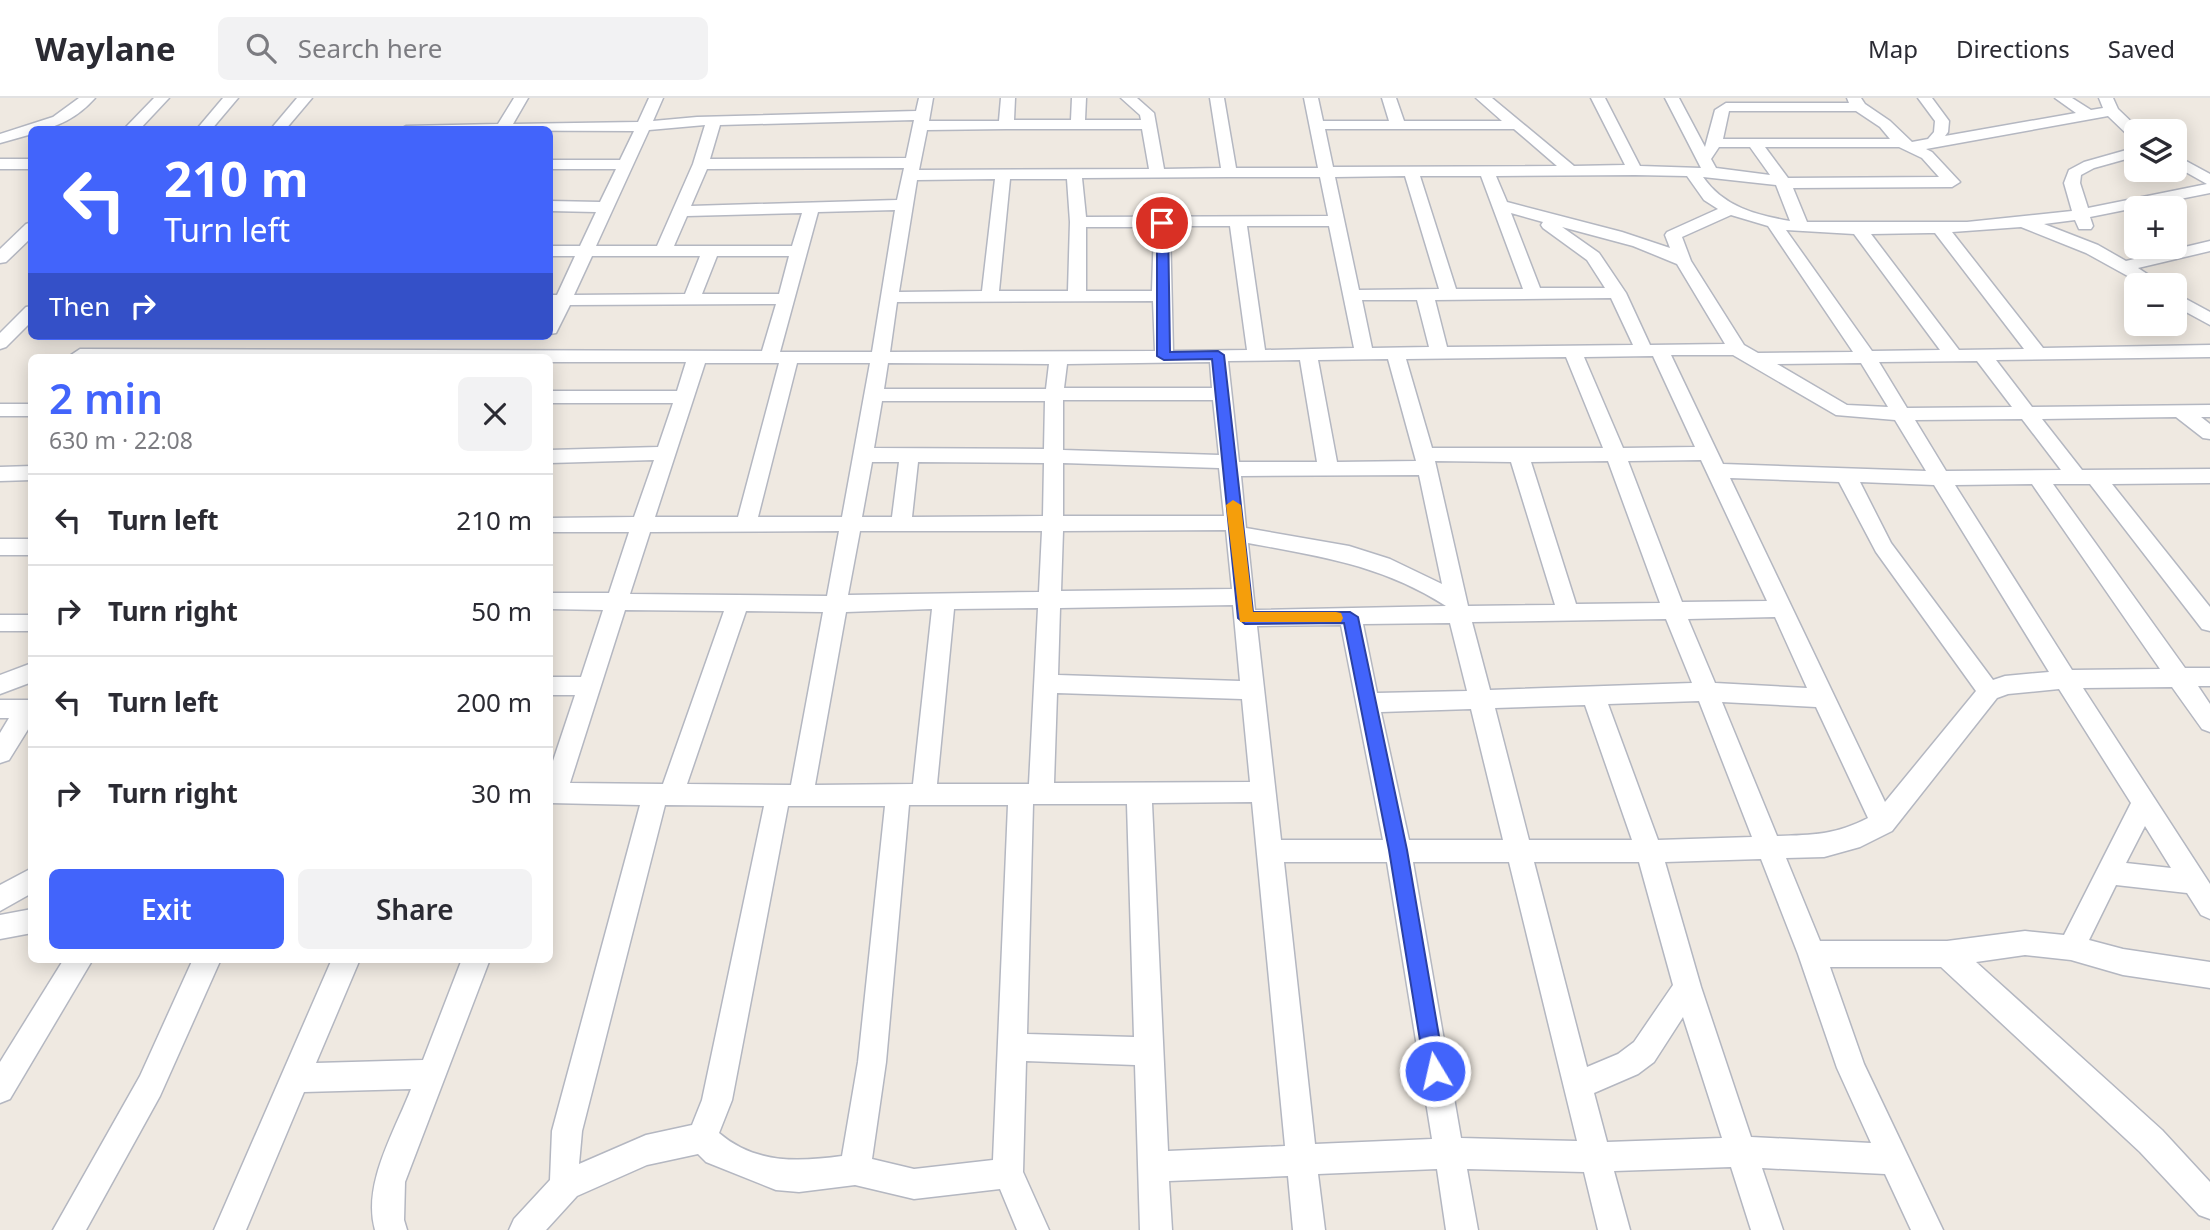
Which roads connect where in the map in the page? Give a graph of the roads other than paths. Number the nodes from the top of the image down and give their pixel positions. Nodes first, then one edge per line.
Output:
1 (88, 98) edge
2 (162, 98) edge
3 (231, 98) edge
4 (305, 98) edge
5 (521, 98) edge
6 (838, 98) edge
7 (1008, 98) edge
8 (1079, 98) edge
9 (1128, 98) edge
10 (1217, 98) edge
11 (1311, 98) edge
12 (1389, 98) edge
13 (1483, 98) edge
14 (1598, 98) edge
15 (1672, 98) edge
16 (1925, 98) edge
17 (2062, 98) edge
18 (655, 99) edge
19 (1809, 102) edge
20 (1857, 102) edge
21 (2108, 104) edge
22 (923, 113) edge
23 (2090, 115) junction
24 (833, 117) junction
25 (697, 121) junction
26 (713, 121) junction
27 (2124, 122) edge
28 (1078, 124) junction
29 (1006, 125) junction
30 (1149, 125) junction
31 (1318, 125) junction
32 (1398, 125) junction
33 (1516, 125) junction
34 (40, 126) edge
35 (134, 126) edge
36 (206, 126) edge
37 (280, 126) edge
38 (504, 126) edge
39 (643, 126) junction
40 (553, 127) edge
41 (28, 130) edge
42 (0, 139) edge
43 (1934, 141) junction
44 (1715, 143) junction
45 (1754, 143) junction
46 (1906, 145) junction
47 (2124, 155) edge
48 (0, 164) edge
49 (28, 164) edge
50 (553, 164) edge
51 (701, 164) junction
52 (626, 165) junction
53 (1707, 165) junction
54 (2187, 167) edge
55 (911, 169) junction
56 (1570, 170) junction
57 (1635, 170) junction
58 (1690, 171) junction
59 (1325, 172) junction
60 (1410, 172) junction
61 (1487, 172) junction
62 (1157, 173) junction
63 (1229, 173) junction
64 (1074, 174) junction
65 (1003, 175) junction
66 (2210, 180) edge
67 (1783, 182) junction
68 (2210, 188) edge
69 (904, 205) junction
70 (1500, 205) junction
71 (553, 206) edge
72 (606, 207) junction
73 (810, 208) junction
74 (1732, 209) junction
75 (683, 211) junction
76 (2080, 214) junction
77 (1538, 218) junction
78 (1078, 222) junction
79 (1238, 222) junction
80 (1335, 222) junction
81 (2023, 222) junction
82 (1162, 223) junction
83 (1774, 224) junction
84 (1801, 227) junction
85 (1940, 228) junction
86 (1859, 229) junction
87 (28, 231) edge
88 (2210, 246) edge
89 (2092, 249) junction
90 (664, 250) junction
91 (711, 250) junction
92 (801, 250) junction
93 (553, 251) edge
94 (585, 251) junction
95 (28, 253) edge
96 (3, 256) edge
97 (1683, 261) junction
98 (2126, 267) junction
99 (2136, 273) edge
100 (1533, 293) junction
101 (1617, 293) junction
102 (1449, 294) junction
103 (1350, 295) junction
104 (1425, 295) junction
105 (990, 296) junction
106 (1161, 296) junction
107 (1077, 297) junction
108 (890, 298) junction
109 (692, 299) junction
110 (786, 299) junction
111 (556, 300) edge
112 (2187, 304) edge
113 (2206, 313) edge
114 (28, 315) edge
115 (93, 340) edge
116 (0, 343) edge
117 (1572, 350) junction
118 (1651, 350) junction
119 (2210, 351) edge
120 (1395, 352) junction
121 (1439, 352) junction
122 (1364, 353) junction
123 (81, 354) edge
124 (1308, 354) junction
125 (1744, 354) junction
126 (2038, 354) junction
127 (698, 355) junction
128 (1218, 355) junction
129 (1257, 355) junction
130 (770, 356) junction
131 (790, 356) junction
132 (879, 356) junction
133 (1164, 356) junction
134 (1954, 356) junction
135 (1983, 356) junction
136 (553, 357) edge
137 (1059, 358) junction
138 (1867, 358) junction
139 (1222, 394) junction
140 (874, 395) junction
141 (1054, 395) junction
142 (553, 397) edge
143 (685, 397) junction
144 (28, 408) edge
145 (0, 410) edge
146 (2210, 411) edge
147 (2181, 412) junction
148 (1899, 414) junction
149 (2030, 414) junction
150 (2210, 433) edge
151 (665, 453) junction
152 (862, 455) junction
153 (1616, 455) junction
154 (553, 456) edge
155 (1053, 456) junction
156 (1519, 456) junction
157 (909, 457) junction
158 (1426, 461) junction
159 (1714, 462) junction
160 (1229, 466) junction
161 (1328, 468) junction
162 (28, 473) edge
163 (0, 474) edge
164 (1846, 475) junction
165 (2210, 476) edge
166 (1941, 478) junction
167 (2039, 479) junction
168 (2088, 479) junction
169 (746, 524) junction
170 (1053, 524) junction
171 (553, 525) edge
172 (642, 525) junction
173 (901, 525) junction
174 (849, 526) junction
175 (1236, 528) junction
176 (28, 534) edge
177 (16, 547) edge
178 (1049, 598) junction
179 (553, 601) edge
180 (944, 601) junction
181 (619, 602) junction
182 (738, 603) junction
183 (834, 604) junction
184 (1244, 608) junction
185 (1458, 608) junction
186 (1782, 609) junction
187 (1674, 611) junction
188 (1568, 612) junction
189 (1350, 617) junction
190 (28, 623) edge
191 (2210, 623) edge
192 (0, 624) edge
193 (28, 674) edge
194 (2177, 677) junction
195 (2210, 677) edge
196 (2068, 680) junction
197 (1048, 684) junction
198 (0, 685) edge
199 (553, 686) edge
200 (590, 686) junction
201 (1252, 690) junction
202 (1707, 692) junction
203 (1989, 692) junction
204 (1593, 696) junction
205 (1824, 698) junction
206 (1483, 700) junction
207 (1368, 704) junction
208 (0, 709) edge
209 (28, 709) edge
210 (28, 711) edge
211 (2210, 722) edge
212 (0, 754) edge
213 (553, 790) edge
214 (1261, 792) junction
215 (553, 793) edge
216 (1139, 793) junction
217 (1031, 794) junction
218 (663, 795) junction
219 (911, 795) junction
220 (789, 796) junction
221 (2144, 802) junction
222 (1883, 823) junction
223 (1769, 848) junction
224 (1398, 850) junction
225 (1269, 851) junction
226 (1519, 851) junction
227 (1649, 851) junction
228 (2109, 873) junction
229 (28, 882) edge
230 (2194, 883) junction
231 (0, 899) edge
232 (2210, 907) edge
233 (28, 922) edge
234 (0, 927) edge
235 (2071, 948) junction
236 (1812, 954) junction
237 (1947, 954) junction
238 (77, 963) edge
239 (199, 963) edge
240 (344, 963) edge
241 (474, 963) edge
242 (2210, 975) edge
243 (1686, 987) junction
244 (1011, 1048) junction
245 (1148, 1051) junction
246 (432, 1074) junction
247 (295, 1079) junction
248 (1577, 1086) junction
249 (0, 1089) edge
250 (702, 1138) junction
251 (1741, 1152) junction
252 (1449, 1153) junction
253 (1595, 1157) junction
254 (1300, 1158) junction
255 (1894, 1159) junction
256 (1153, 1167) junction
257 (855, 1170) junction
258 (1008, 1173) junction
259 (566, 1185) junction
260 (2210, 1204) edge
261 (69, 1230) edge
262 (230, 1230) edge
263 (391, 1230) edge
264 (525, 1230) edge
265 (1033, 1230) edge
266 (1156, 1230) edge
267 (1309, 1230) edge
268 (1462, 1230) edge
269 (1614, 1230) edge
270 (1767, 1230) edge
271 (1927, 1230) edge

1 - 34 street
2 - 35 street
3 - 36 street
4 - 37 street
5 - 38 street
6 - 24 street
7 - 29 street
8 - 28 street
9 - 30 street
10 - 63 street
11 - 31 street
12 - 32 street
13 - 33 street
14 - 57 street
15 - 53 street
16 - 43 street
17 - 23 street
18 - 25 street
18 - 39 street
19 - 20 street
19 - 44 street
20 - 46 street
21 - 23 street
21 - 27 street
22 - 24 street
22 - 29 street
22 - 55 street
23 - 43 street
24 - 26 street
25 - 26 street
25 - 39 street
26 - 51 street
28 - 29 street
28 - 30 street
30 - 62 street
31 - 32 street
31 - 59 street
32 - 33 street
33 - 56 street
39 - 40 street
39 - 52 street
41 - 42 street
43 - 46 street
44 - 45 street
44 - 53 street
45 - 46 street
45 - 67 street
46 - 67 street
47 - 76 street
48 - 49 street
50 - 52 street
51 - 55 street
51 - 75 street
52 - 72 street
53 - 58 street
53 - 67 street
54 - 66 street
55 - 65 street
55 - 69 street
56 - 57 street
56 - 61 street
57 - 58 street
58 - 74 street
59 - 60 street
59 - 63 street
59 - 80 street
60 - 61 street
60 - 102 street
61 - 70 street
62 - 63 street
62 - 64 street
64 - 65 street
64 - 78 street
65 - 105 street
67 - 84 street
68 - 76 street
69 - 73 street
69 - 108 street
70 - 77 street
70 - 100 street
71 - 72 street
72 - 94 street
73 - 75 street
73 - 92 street
74 - 83 street
74 - 97 street
75 - 90 street
76 - 81 street
76 - 89 street
77 - 97 street
77 - 101 street
78 - 82 street
78 - 107 street
79 - 80 street
79 - 82 street
79 - 129 street
80 - 103 street
81 - 85 street
81 - 89 street
82 - 106 street
83 - 84 street
83 - 138 street
84 - 86 street
85 - 86 street
85 - 126 street
86 - 134 street
87 - 96 street
88 - 98 street
89 - 98 street
90 - 91 street
90 - 94 street
91 - 92 street
91 - 109 street
92 - 110 street
93 - 94 street
94 - 111 street
95 - 96 street
97 - 125 street
98 - 99 street
100 - 101 street
100 - 102 street
101 - 118 street
102 - 104 street
103 - 104 street
103 - 122 street
104 - 121 street
105 - 107 street
105 - 108 street
106 - 107 street
106 - 133 street
108 - 132 street
109 - 110 street
109 - 111 street
110 - 130 street
112 - 113 street
114 - 116 street
115 - 123 street
117 - 118 street
117 - 121 street
117 - 153 street
118 - 125 street
118 - 159 street
119 - 126 street
120 - 121 street
120 - 122 street
120 - 158 street
122 - 124 street
124 - 129 street
124 - 161 street
125 - 138 street
125 - 148 street
126 - 135 street
127 - 130 street
127 - 136 street
127 - 143 street
128 - 129 street
128 - 133 street
128 - 139 street
130 - 131 street
131 - 132 street
131 - 169 street
132 - 137 street
132 - 140 street
133 - 137 street
134 - 135 street
134 - 138 street
135 - 149 street
137 - 141 street
138 - 148 street
139 - 141 street
139 - 160 street
140 - 141 street
140 - 152 street
141 - 155 street
142 - 143 street
143 - 151 street
144 - 145 street
146 - 147 street
147 - 149 street
147 - 150 street
148 - 149 street
148 - 166 street
149 - 168 street
151 - 154 street
151 - 172 street
152 - 157 street
152 - 174 street
153 - 156 street
153 - 159 street
153 - 187 street
155 - 157 street
155 - 160 street
155 - 170 street
156 - 158 street
156 - 188 street
157 - 173 street
158 - 161 street
158 - 185 street
159 - 164 street
159 - 186 street
160 - 161 street
160 - 175 street
162 - 163 street
164 - 166 street
164 - 203 street
165 - 168 street
166 - 167 street
166 - 196 street
167 - 168 street
167 - 194 street
168 - 191 street
169 - 172 street
169 - 174 street
170 - 173 street
170 - 175 street
170 - 178 street
171 - 172 street
172 - 181 street
173 - 174 street
174 - 183 street
175 - 184 street
175 - 185 street
176 - 177 street
178 - 180 street
178 - 184 street
178 - 197 street
179 - 181 street
180 - 183 street
180 - 219 street
181 - 182 street
181 - 200 street
182 - 183 street
182 - 218 street
183 - 220 street
184 - 189 street
184 - 201 street
185 - 188 street
185 - 189 street
185 - 206 street
186 - 187 street
186 - 205 street
187 - 188 street
187 - 202 street
189 - 207 street
190 - 192 street
193 - 198 street
194 - 195 street
194 - 196 street
194 - 211 street
196 - 203 street
196 - 221 street
197 - 201 street
197 - 217 street
199 - 200 street
200 - 213 street
201 - 214 street
202 - 204 street
202 - 205 street
202 - 223 street
203 - 222 street
204 - 206 street
204 - 227 street
205 - 222 street
206 - 207 street
206 - 226 street
207 - 224 street
208 - 209 street
210 - 212 street
214 - 216 street
214 - 225 street
215 - 218 street
216 - 217 street
216 - 245 street
217 - 219 street
217 - 244 street
218 - 220 street
218 - 259 street
219 - 220 street
219 - 257 street
220 - 250 street
221 - 228 street
221 - 230 street
222 - 223 street
223 - 227 street
223 - 236 street
224 - 225 street
224 - 226 street
224 - 252 street
225 - 254 street
226 - 227 street
226 - 248 street
227 - 243 street
228 - 230 street
228 - 235 street
229 - 231 street
230 - 232 street
233 - 234 street
235 - 237 street
235 - 242 street
236 - 237 street
236 - 255 street
237 - 260 street
238 - 249 street
239 - 261 street
240 - 247 street
241 - 246 street
243 - 248 street
243 - 251 street
244 - 245 street
244 - 258 street
245 - 256 street
246 - 247 street
246 - 263 street
247 - 262 street
248 - 253 street
250 - 257 street
250 - 259 street
251 - 253 street
251 - 255 street
251 - 270 street
252 - 253 street
252 - 254 street
252 - 268 street
253 - 269 street
254 - 256 street
254 - 267 street
255 - 271 street
256 - 266 street
257 - 258 street
258 - 265 street
259 - 264 street

